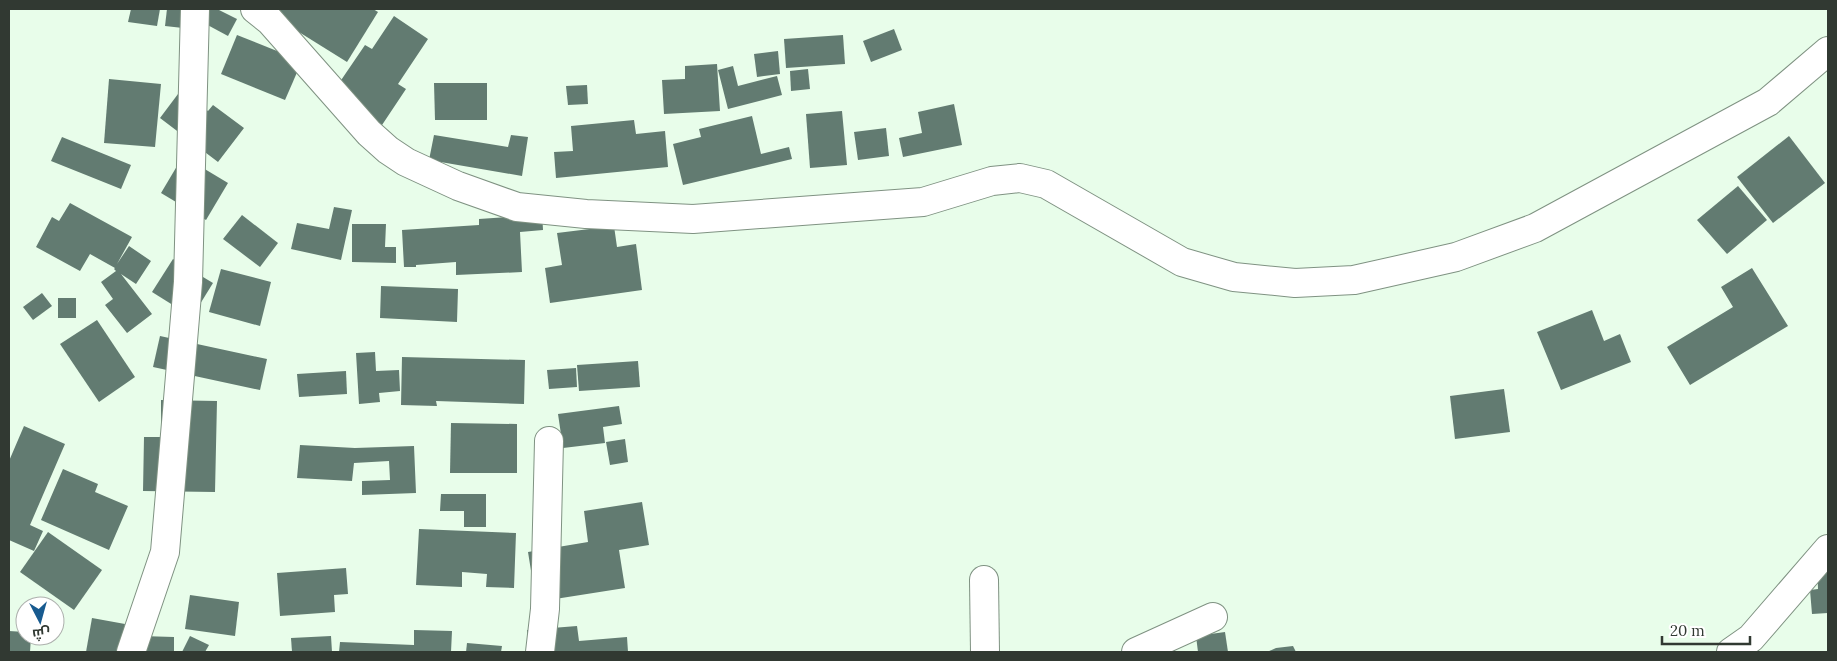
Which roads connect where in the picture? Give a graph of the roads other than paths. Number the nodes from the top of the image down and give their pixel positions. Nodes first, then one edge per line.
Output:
1 (196, 9) edge
2 (256, 9) edge
3 (1828, 51) edge
4 (549, 440) dead end
5 (1828, 548) edge
6 (984, 580) dead end
7 (1213, 617) dead end
8 (131, 652) edge
9 (540, 652) edge
10 (985, 652) edge
11 (1136, 652) edge
12 (1731, 652) edge

1 - 8 street
2 - 3 street
4 - 9 street
5 - 12 street
6 - 10 street
7 - 11 street

